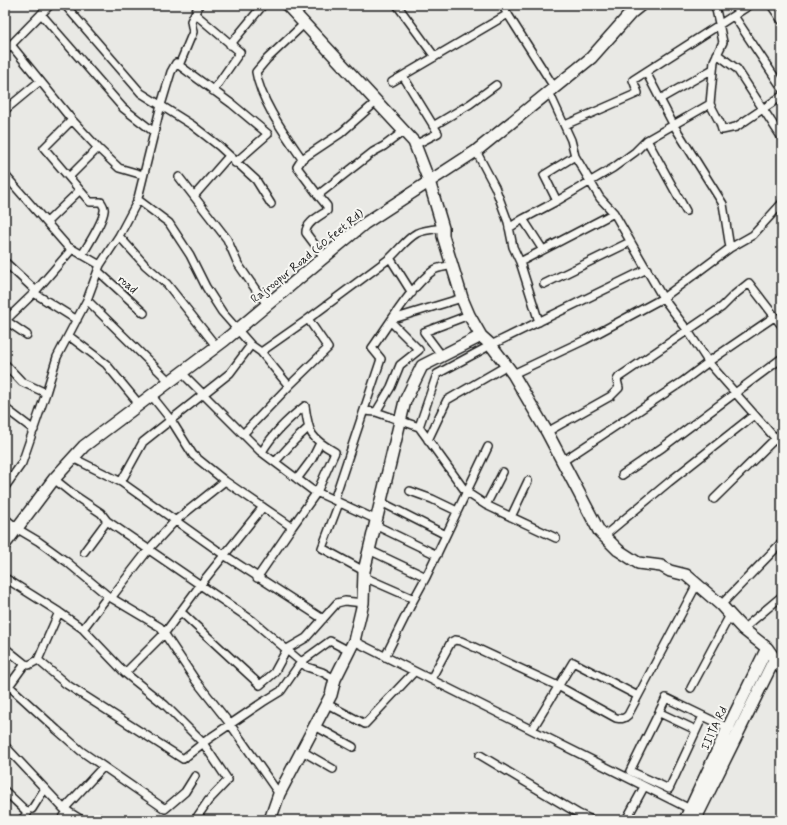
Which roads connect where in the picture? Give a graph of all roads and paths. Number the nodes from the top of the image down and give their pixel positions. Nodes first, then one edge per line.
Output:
1 (50, 5) edge
2 (65, 5) edge
3 (199, 5) edge
4 (263, 5) edge
5 (287, 5) edge
6 (397, 5) edge
7 (502, 5) edge
8 (641, 5) edge
9 (715, 5) edge
10 (750, 5) edge
11 (771, 5) edge
12 (41, 14) junction
13 (195, 14) junction
14 (508, 14) junction
15 (734, 16) junction
16 (782, 21) edge
17 (305, 24) junction
18 (719, 25) junction
19 (11, 45) junction
20 (230, 45) junction
21 (5, 51) edge
22 (717, 54) junction
23 (435, 57) junction
24 (176, 63) junction
25 (713, 69) junction
26 (646, 72) junction
27 (403, 76) junction
28 (40, 81) junction
29 (392, 82) dead end
30 (496, 85) dead end
31 (782, 88) edge
32 (552, 90) junction
33 (213, 91) junction
34 (782, 96) edge
35 (660, 99) junction
36 (376, 102) junction
37 (710, 104) junction
38 (161, 105) junction
39 (763, 109) junction
40 (5, 110) edge
41 (72, 120) junction
42 (673, 124) junction
43 (565, 125) junction
44 (433, 126) junction
45 (404, 131) junction
46 (154, 132) junction
47 (782, 138) edge
48 (647, 140) junction
49 (415, 145) junction
50 (98, 148) junction
51 (476, 151) junction
52 (229, 156) junction
53 (575, 156) junction
54 (302, 160) junction
55 (235, 163) junction
56 (5, 175) edge
57 (144, 175) junction
58 (69, 177) junction
59 (179, 177) dead end
60 (429, 181) junction
61 (590, 182) junction
62 (80, 190) junction
63 (194, 196) junction
64 (318, 196) junction
65 (138, 199) junction
66 (558, 201) junction
67 (782, 203) edge
68 (271, 204) dead end
69 (686, 211) dead end
70 (614, 213) junction
71 (524, 219) junction
72 (47, 222) junction
73 (443, 228) junction
74 (509, 228) junction
75 (119, 236) junction
76 (630, 242) junction
77 (730, 248) junction
78 (72, 249) junction
79 (543, 250) junction
80 (82, 255) junction
81 (324, 257) junction
82 (390, 258) junction
83 (5, 262) edge
84 (520, 262) junction
85 (452, 265) junction
86 (99, 268) junction
87 (646, 269) junction
88 (544, 284) dead end
89 (35, 292) junction
90 (412, 293) junction
91 (462, 298) junction
92 (663, 298) junction
93 (87, 300) junction
94 (267, 304) junction
95 (144, 313) dead end
96 (469, 315) junction
97 (774, 317) junction
98 (5, 320) edge
99 (77, 320) junction
100 (308, 320) junction
101 (392, 320) junction
102 (539, 322) junction
103 (782, 326) edge
104 (237, 329) junction
105 (688, 331) junction
106 (28, 335) dead end
107 (69, 336) junction
108 (481, 336) junction
109 (251, 345) junction
110 (491, 345) junction
111 (216, 346) junction
112 (261, 352) junction
113 (442, 356) junction
114 (782, 358) edge
115 (708, 362) junction
116 (5, 364) edge
117 (510, 370) junction
118 (181, 372) junction
119 (169, 381) junction
120 (289, 386) junction
121 (735, 392) junction
122 (46, 393) junction
123 (151, 395) junction
124 (203, 395) junction
125 (140, 404) junction
126 (5, 408) edge
127 (364, 411) junction
128 (376, 412) junction
129 (754, 415) junction
130 (171, 420) junction
131 (400, 421) junction
132 (309, 427) junction
133 (419, 427) junction
134 (34, 430) junction
135 (547, 432) junction
136 (782, 432) edge
137 (243, 434) junction
138 (775, 438) junction
139 (428, 440) junction
140 (320, 443) junction
141 (782, 446) edge
142 (488, 447) dead end
143 (262, 452) junction
144 (73, 458) junction
145 (563, 461) junction
146 (275, 462) junction
147 (503, 472) dead end
148 (622, 475) dead end
149 (54, 479) junction
150 (297, 479) junction
151 (225, 481) junction
152 (528, 481) dead end
153 (121, 482) junction
154 (5, 487) edge
155 (410, 491) dead end
156 (317, 492) junction
157 (466, 492) junction
158 (714, 499) dead end
159 (336, 502) junction
160 (381, 502) junction
161 (486, 505) junction
162 (263, 507) junction
163 (457, 511) junction
164 (512, 517) junction
165 (5, 521) edge
166 (107, 521) junction
167 (175, 521) junction
168 (376, 523) junction
169 (292, 527) junction
170 (16, 529) junction
171 (446, 534) junction
172 (604, 536) junction
173 (556, 538) dead end
174 (782, 542) edge
175 (5, 544) edge
176 (149, 549) junction
177 (369, 550) junction
178 (84, 552) dead end
179 (224, 555) junction
180 (437, 555) junction
181 (364, 574) junction
182 (426, 577) junction
183 (5, 578) edge
184 (257, 578) junction
185 (201, 584) junction
186 (698, 584) junction
187 (782, 596) edge
188 (110, 597) junction
189 (414, 599) junction
190 (363, 604) junction
191 (721, 605) junction
192 (59, 612) junction
193 (181, 612) junction
194 (730, 616) junction
195 (322, 619) junction
196 (83, 629) junction
197 (743, 629) junction
198 (164, 634) junction
199 (351, 646) junction
200 (5, 648) edge
201 (767, 648) junction
202 (287, 649) junction
203 (385, 657) junction
204 (775, 658) junction
205 (38, 660) junction
206 (301, 662) junction
207 (25, 664) junction
208 (782, 669) edge
209 (414, 672) junction
210 (125, 673) junction
211 (335, 679) junction
212 (431, 679) junction
213 (558, 686) junction
214 (7, 688) edge
215 (691, 688) dead end
216 (638, 696) junction
217 (327, 704) junction
218 (660, 713) junction
219 (703, 716) junction
220 (230, 724) junction
221 (315, 726) junction
222 (728, 728) junction
223 (740, 729) junction
224 (532, 730) junction
225 (696, 730) junction
226 (203, 743) junction
227 (5, 746) edge
228 (353, 747) dead end
229 (302, 751) junction
230 (480, 755) dead end
231 (103, 766) junction
232 (333, 769) dead end
233 (195, 776) dead end
234 (644, 787) junction
235 (44, 790) junction
236 (5, 791) edge
237 (279, 794) junction
238 (32, 809) dead end
239 (66, 810) junction
240 (694, 814) edge
241 (578, 817) edge
242 (21, 820) edge
243 (61, 820) edge
244 (82, 820) edge
245 (96, 820) edge
246 (104, 820) edge
247 (195, 820) edge
248 (270, 820) edge
249 (592, 820) edge
250 (626, 820) edge
251 (685, 820) edge

1 - 12 street
2 - 38 street
3 - 13 street
4 - 20 street
5 - 17 street
6 - 23 street
7 - 14 street
8 - 32 street, Rajroopur Road (60 feet Rd)
9 - 18 street
10 - 15 street
11 - 16 street
12 - 19 street
12 - 46 street
13 - 20 street
13 - 24 street
14 - 23 street
14 - 32 street
15 - 18 street
15 - 31 street
17 - 36 street
17 - 54 street
18 - 22 street
18 - 26 street
19 - 21 street
19 - 28 street
20 - 33 street
22 - 25 street
22 - 39 street
23 - 27 street
24 - 33 street
24 - 38 street
25 - 35 street
25 - 37 street
26 - 35 street
26 - 43 street
27 - 29 street
27 - 44 street
28 - 40 street
28 - 41 street
30 - 44 street
32 - 43 street
32 - 51 street, Rajroopur Road (60 feet Rd)
33 - 55 street
34 - 39 street
35 - 42 street
36 - 45 street
36 - 54 street
37 - 39 street
37 - 42 street
38 - 46 street
38 - 52 street
39 - 47 street
41 - 50 street
41 - 58 street
42 - 48 street
42 - 77 street
43 - 53 street
44 - 49 street
45 - 49 street
45 - 64 street
46 - 57 street
48 - 61 street
48 - 69 street
49 - 60 street
50 - 57 street
50 - 58 street
51 - 60 street, Rajroopur Road (60 feet Rd)
51 - 74 street
52 - 55 street
52 - 63 street
53 - 61 street
53 - 66 street
54 - 64 street
55 - 68 street
56 - 72 street, road
57 - 65 street
58 - 62 street
59 - 63 street
60 - 73 street
60 - 81 street, Rajroopur Road (60 feet Rd)
61 - 66 street
61 - 70 street
62 - 72 street
62 - 80 street
63 - 94 street
64 - 81 street
65 - 75 street
65 - 104 street
66 - 71 street
67 - 77 street
70 - 76 street
70 - 79 street
71 - 74 street
71 - 79 street
72 - 78 street, road
73 - 82 street
73 - 85 street
74 - 84 street
75 - 86 street
75 - 111 street
76 - 87 street
76 - 88 street
77 - 92 street
78 - 80 street, road
78 - 89 street
79 - 84 street
80 - 86 street, road
81 - 94 street, Rajroopur Road (60 feet Rd)
82 - 90 street
82 - 100 street
83 - 89 street
84 - 102 street
85 - 90 street
85 - 91 street
86 - 93 street
86 - 95 street, road
87 - 92 street
87 - 102 street
89 - 98 street
89 - 99 street
90 - 101 street
91 - 96 street
91 - 101 street
92 - 105 street
92 - 117 street
93 - 99 street
93 - 119 street
94 - 104 street, Rajroopur Road (60 feet Rd)
96 - 108 street
96 - 113 street
97 - 103 street
97 - 105 street
97 - 115 street
98 - 106 street
99 - 107 street
100 - 112 street
100 - 120 street
101 - 127 street
101 - 128 street
102 - 110 street
104 - 109 street
104 - 111 street, Rajroopur Road (60 feet Rd)
105 - 115 street
105 - 135 street
107 - 122 street
107 - 125 street
108 - 110 street
108 - 113 street
109 - 112 street
109 - 124 street
110 - 117 street
110 - 133 street
111 - 118 street, Rajroopur Road (60 feet Rd)
112 - 120 street
113 - 131 street
114 - 121 street
115 - 121 street
115 - 145 street
116 - 122 street
117 - 135 street
117 - 139 street
118 - 119 street, Rajroopur Road (60 feet Rd)
118 - 124 street
119 - 123 street, Rajroopur Road (60 feet Rd)
120 - 137 street
121 - 129 street
121 - 148 street
122 - 134 street
123 - 125 street, Rajroopur Road (60 feet Rd)
123 - 130 street
124 - 130 street
124 - 137 street
125 - 144 street, Rajroopur Road (60 feet Rd)
126 - 134 street
127 - 128 street
127 - 159 street
128 - 131 street
129 - 138 street
129 - 172 street
130 - 151 street
130 - 153 street
131 - 133 street
131 - 160 street
132 - 140 street
132 - 143 street
132 - 146 street
133 - 139 street
134 - 154 street
135 - 145 street
136 - 138 street
137 - 143 street
138 - 141 street
138 - 158 street
139 - 157 street
140 - 150 street
140 - 156 street
142 - 157 street
143 - 146 street
144 - 149 street, Rajroopur Road (60 feet Rd)
144 - 153 street
145 - 172 street
146 - 150 street
147 - 161 street
149 - 166 street
149 - 170 street, Rajroopur Road (60 feet Rd)
150 - 156 street
151 - 162 street
151 - 167 street
152 - 164 street
153 - 167 street
155 - 163 street
156 - 159 street
156 - 169 street
157 - 161 street
157 - 163 street
159 - 168 street
159 - 181 street
160 - 168 street
160 - 171 street
161 - 164 street
162 - 169 street
162 - 179 street
163 - 171 street
164 - 173 street
165 - 170 street
166 - 176 street
166 - 178 street
167 - 176 street
167 - 179 street
168 - 177 street
168 - 180 street
169 - 184 street
170 - 175 street, Rajroopur Road (60 feet Rd)
170 - 188 street
171 - 180 street
172 - 186 street
174 - 191 street
176 - 185 street
176 - 188 street
177 - 181 street
177 - 182 street
179 - 184 street
179 - 185 street
180 - 182 street
181 - 189 street
181 - 190 street
182 - 189 street
183 - 192 street
184 - 195 street
185 - 193 street
185 - 202 street
186 - 191 street
186 - 216 street
187 - 197 street
188 - 196 street
188 - 198 street
189 - 203 street
190 - 195 street
190 - 199 street
191 - 194 street
192 - 196 street
192 - 205 street
193 - 198 street
193 - 202 street
194 - 197 street
194 - 215 street
195 - 202 street
196 - 210 street
197 - 201 street
198 - 210 street
198 - 220 street
199 - 203 street
199 - 206 street
199 - 211 street
200 - 207 street
201 - 204 street
201 - 222 street, IIITA Rd
202 - 206 street
203 - 209 street
204 - 208 street
204 - 223 street, IIITA Rd
205 - 207 street
205 - 226 street
206 - 211 street
206 - 220 street
207 - 214 street
209 - 212 street
209 - 217 street
210 - 226 street
211 - 217 street
212 - 213 street
212 - 224 street
213 - 216 street
213 - 216 street
213 - 224 street
214 - 231 street
217 - 221 street
218 - 219 street
218 - 225 street
218 - 225 street
219 - 222 street
219 - 225 street
220 - 226 street
220 - 237 street
221 - 228 street
221 - 229 street
222 - 223 street
222 - 240 street, IIITA Rd
223 - 240 street, IIITA Rd
224 - 234 street
226 - 247 street
227 - 235 street
229 - 232 street
229 - 237 street
230 - 241 street
231 - 233 street
231 - 239 street
234 - 240 street
234 - 250 street
235 - 238 street
235 - 239 street
236 - 242 street
237 - 248 street
239 - 243 street
239 - 244 street
240 - 251 street, IIITA Rd
241 - 249 street
245 - 246 street

